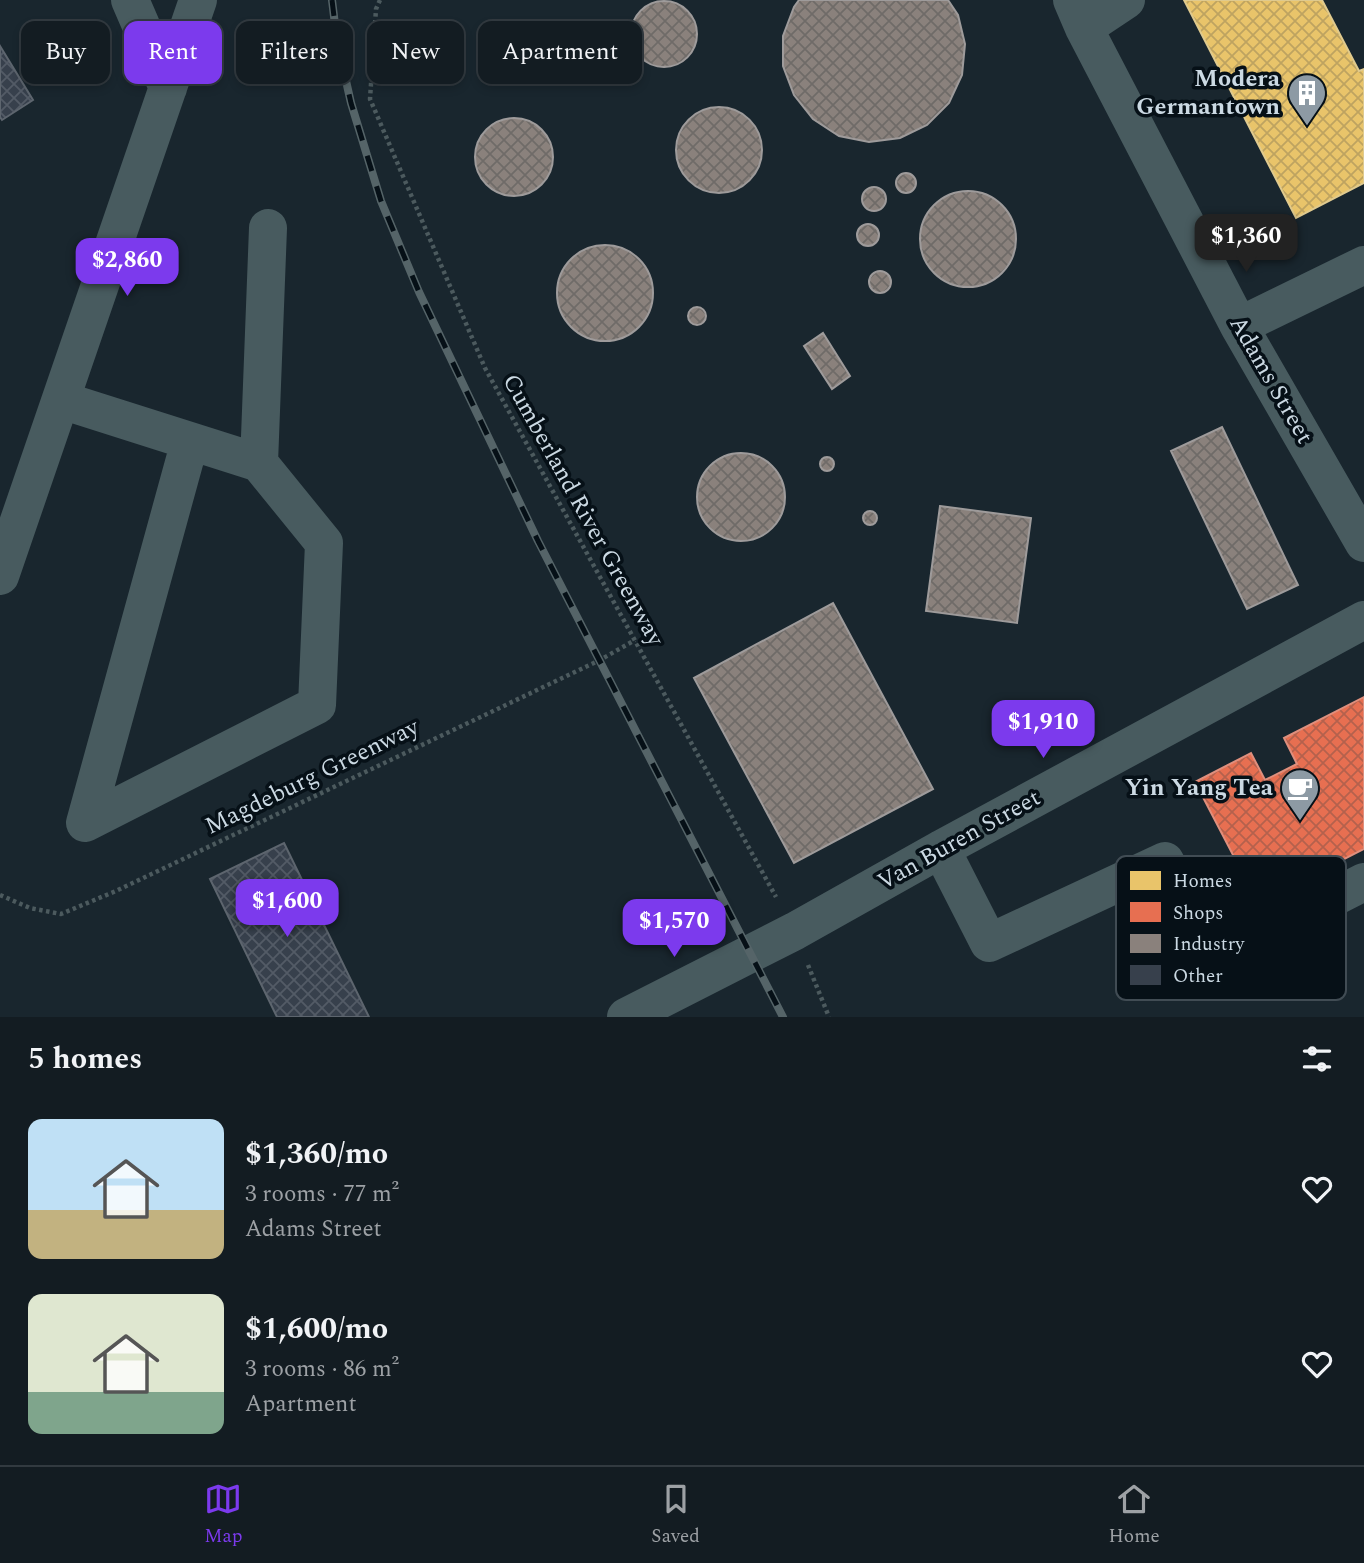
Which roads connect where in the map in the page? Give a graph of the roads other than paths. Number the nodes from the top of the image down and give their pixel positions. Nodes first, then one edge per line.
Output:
1 (130, 0) edge
2 (198, 0) edge
3 (1126, 0) edge
4 (1078, 14) edge
5 (168, 88) junction
6 (268, 228) dead end
7 (1364, 265) edge
8 (1239, 326) junction
9 (61, 400) junction
10 (190, 441) junction
11 (258, 463) junction
12 (1364, 543) edge
13 (0, 576) edge
14 (1364, 620) edge
15 (940, 849) junction
16 (1364, 882) edge
17 (1116, 884) edge
18 (1346, 891) edge
19 (626, 1017) edge

1 - 5 street
2 - 5 street
3 - 4 street
4 - 8 street, Adams Street
5 - 9 street
6 - 11 street
7 - 8 street
8 - 12 street, Adams Street
9 - 10 street
9 - 13 street
10 - 11 street
10 - 11 street
14 - 15 street, Van Buren Street
15 - 17 street
15 - 19 street, Van Buren Street
16 - 18 street

